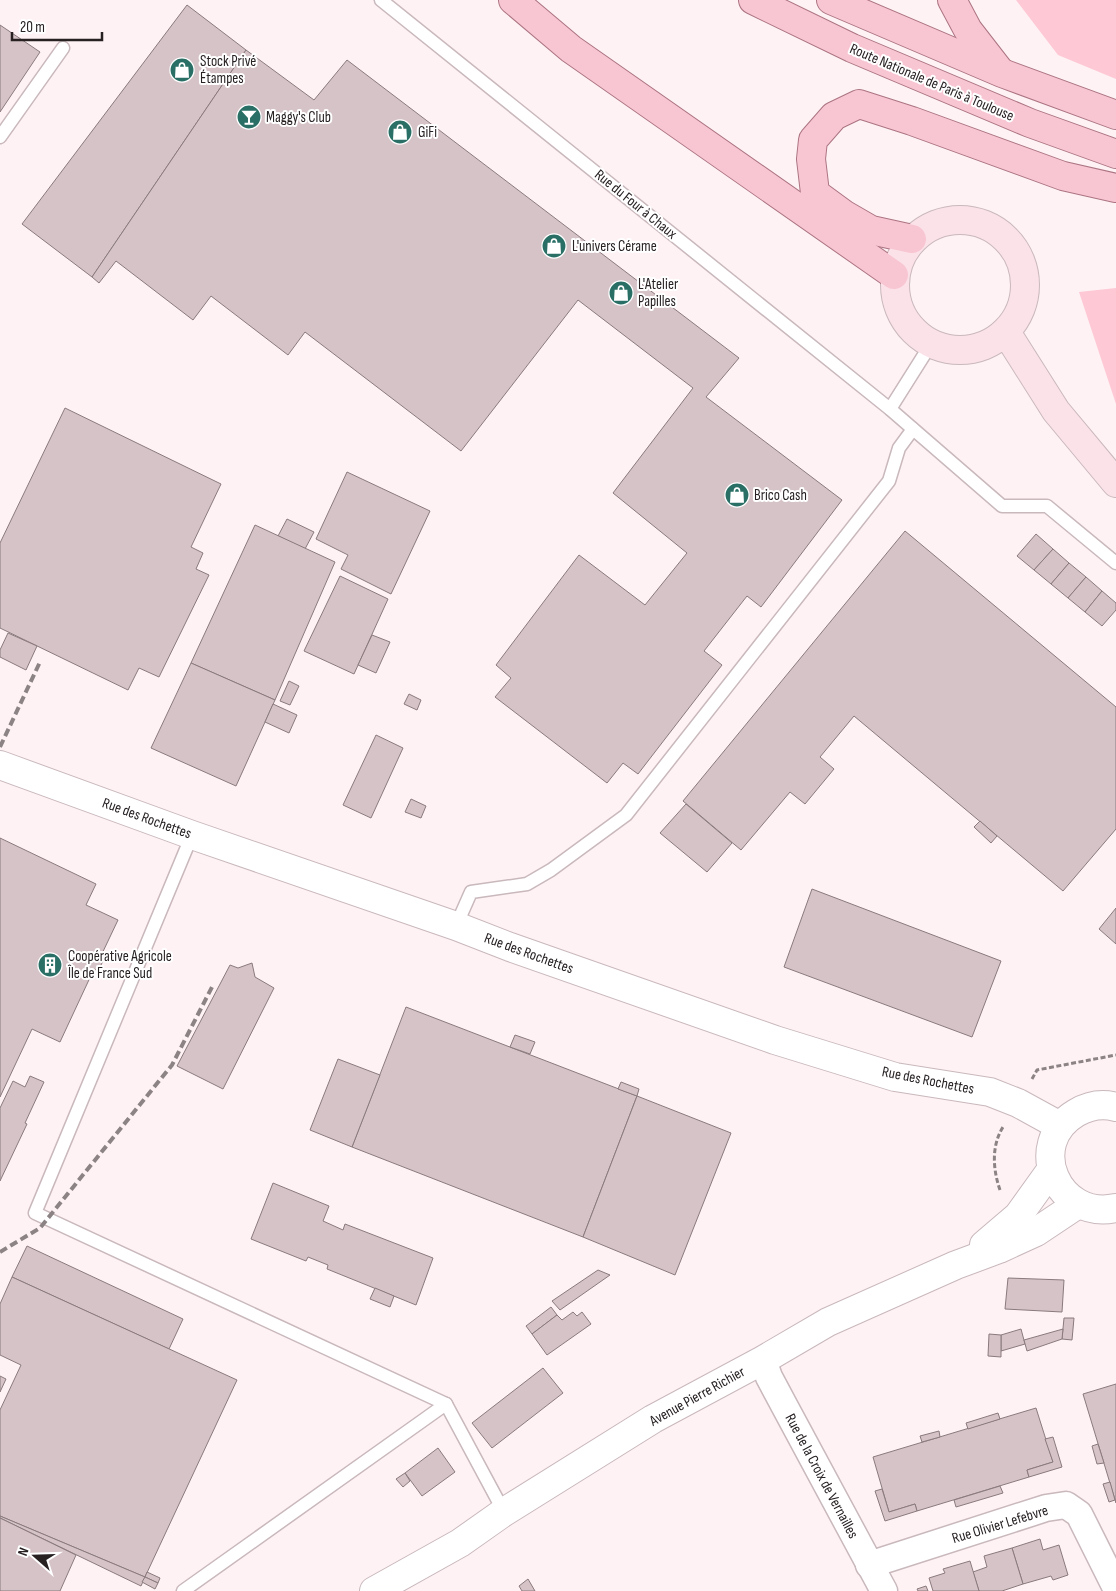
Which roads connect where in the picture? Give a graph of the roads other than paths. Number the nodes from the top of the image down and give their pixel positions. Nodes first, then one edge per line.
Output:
1 (381, 0) edge
2 (513, 0) edge
3 (753, 0) edge
4 (831, 0) edge
5 (952, 0) edge
6 (63, 48) dead end
7 (1002, 73) junction
8 (1116, 115) edge
9 (0, 137) edge
10 (1116, 154) edge
11 (1116, 188) edge
12 (912, 239) junction
13 (894, 275) junction
14 (1006, 332) junction
15 (931, 344) junction
16 (890, 409) junction
17 (913, 429) junction
18 (1116, 482) edge
19 (1116, 563) edge
20 (0, 765) edge
21 (192, 835) junction
22 (456, 926) junction
23 (1116, 1107) edge
24 (1060, 1126) junction
25 (1051, 1170) junction
26 (1078, 1204) junction
27 (1116, 1208) edge
28 (956, 1265) junction
29 (763, 1360) junction
30 (446, 1404) junction
31 (504, 1512) junction
32 (869, 1565) junction
33 (1116, 1588) edge
34 (183, 1591) edge
35 (374, 1591) edge
36 (884, 1591) edge

1 - 16 lane, Rue du Four à Chaux
2 - 13 main road
3 - 10 main road, Route Nationale de Paris à Toulouse
4 - 7 main road
5 - 7 main road
6 - 9 lane
7 - 8 main road
11 - 12 main road
12 - 13 main road
12 - 14 main road
13 - 15 main road
14 - 15 main road
14 - 18 main road
15 - 16 lane
16 - 17 lane, Rue du Four à Chaux
17 - 19 lane, Rue du Four à Chaux
17 - 22 lane
20 - 21 street, Rue des Rochettes
21 - 22 street, Rue des Rochettes
21 - 30 lane
22 - 24 street, Rue des Rochettes
23 - 24 street
24 - 25 street
25 - 26 street
25 - 28 street
26 - 27 street
26 - 28 street, Avenue Pierre Richier
28 - 29 street, Avenue Pierre Richier
29 - 31 street, Avenue Pierre Richier
29 - 32 street, Rue de la Croix de Vernailles
30 - 31 lane
30 - 34 lane
31 - 35 street, Avenue Pierre Richier
32 - 33 street, Rue Olivier Lefebvre
32 - 36 street, Rue de la Croix de Vernailles

